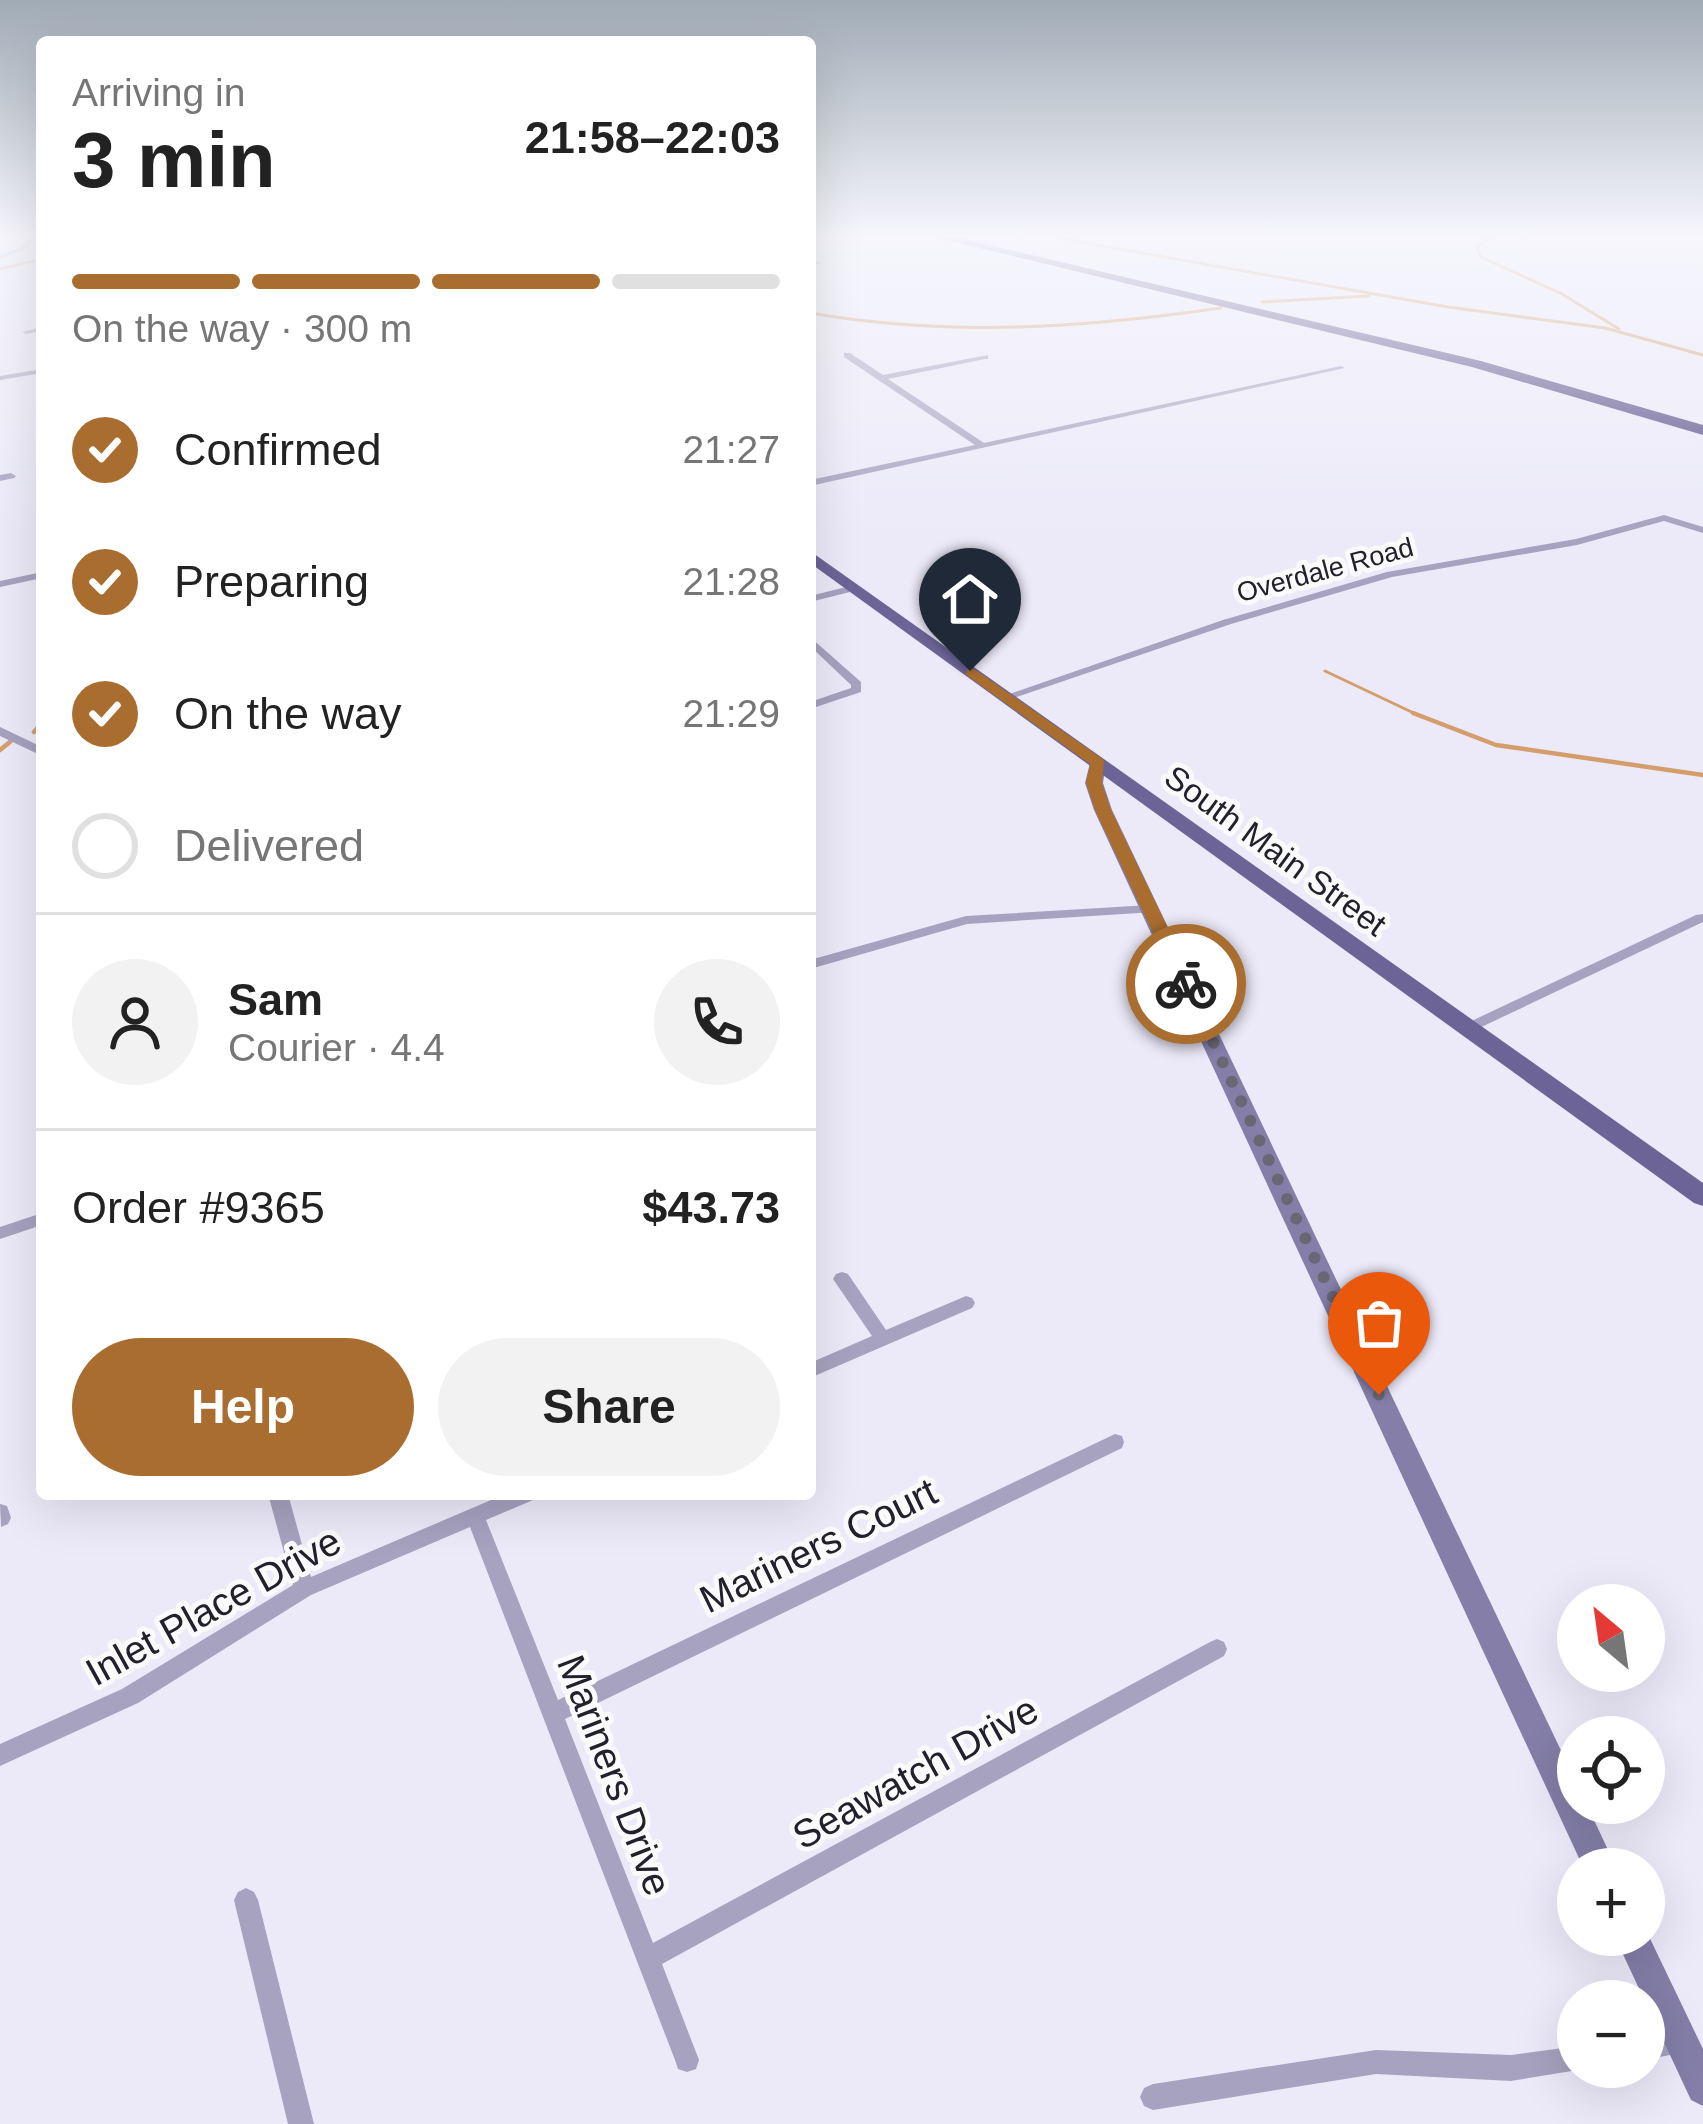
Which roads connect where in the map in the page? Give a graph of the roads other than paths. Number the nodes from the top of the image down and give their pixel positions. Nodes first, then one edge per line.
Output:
1 (1363, 337) edge
2 (1400, 337) edge
3 (847, 355) dead end
4 (985, 357) dead end
5 (1341, 368) dead end
6 (36, 372) edge
7 (0, 378) edge
8 (881, 378) junction
9 (1703, 417) edge
10 (1703, 430) edge
11 (983, 446) junction
12 (816, 482) edge
13 (1703, 530) edge
14 (816, 560) edge
15 (36, 575) edge
16 (0, 584) edge
17 (854, 588) junction
18 (816, 598) edge
19 (816, 649) edge
20 (1007, 698) junction
21 (816, 704) edge
22 (0, 731) edge
23 (36, 749) edge
24 (1098, 763) junction
25 (1150, 909) junction
26 (1701, 918) edge
27 (816, 963) edge
28 (1468, 1028) junction
29 (1703, 1196) edge
30 (36, 1221) edge
31 (0, 1233) edge
32 (842, 1279) dead end
33 (966, 1303) dead end
34 (883, 1339) junction
35 (816, 1368) edge
36 (1115, 1442) dead end
37 (280, 1500) edge
38 (512, 1500) edge
39 (475, 1516) junction
40 (304, 1589) junction
41 (1217, 1649) dead end
42 (552, 1714) junction
43 (0, 1755) edge
44 (1590, 1848) edge
45 (246, 1900) dead end
46 (1641, 1956) edge
47 (647, 1959) junction
48 (1682, 2042) junction
49 (1665, 2045) edge
50 (687, 2060) dead end
51 (1557, 2061) edge
52 (1703, 2089) edge
53 (1153, 2097) dead end
54 (301, 2124) edge

1 - 10 highway
2 - 9 highway
3 - 8 street
4 - 8 street
5 - 11 street
6 - 7 street
8 - 11 street
11 - 12 street
13 - 20 street, Overdale Road
14 - 17 main road, South Main Street
15 - 16 street
17 - 18 street
17 - 20 main road, South Main Street
19 - 21 street
20 - 24 main road, South Main Street
22 - 23 street
24 - 25 street
24 - 28 main road, South Main Street
25 - 27 street
25 - 44 street
26 - 28 street
28 - 29 main road, South Main Street
30 - 31 street
32 - 34 street
33 - 34 street
34 - 35 street
36 - 42 street, Mariners Court
37 - 40 street
38 - 39 street, Inlet Place Drive
39 - 40 street, Inlet Place Drive
39 - 42 street, Mariners Drive
40 - 43 street, Inlet Place Drive
41 - 47 street, Seawatch Drive
42 - 47 street, Mariners Drive
45 - 54 street
46 - 48 street
47 - 50 street, Mariners Drive
48 - 49 street
48 - 52 street
51 - 53 street

